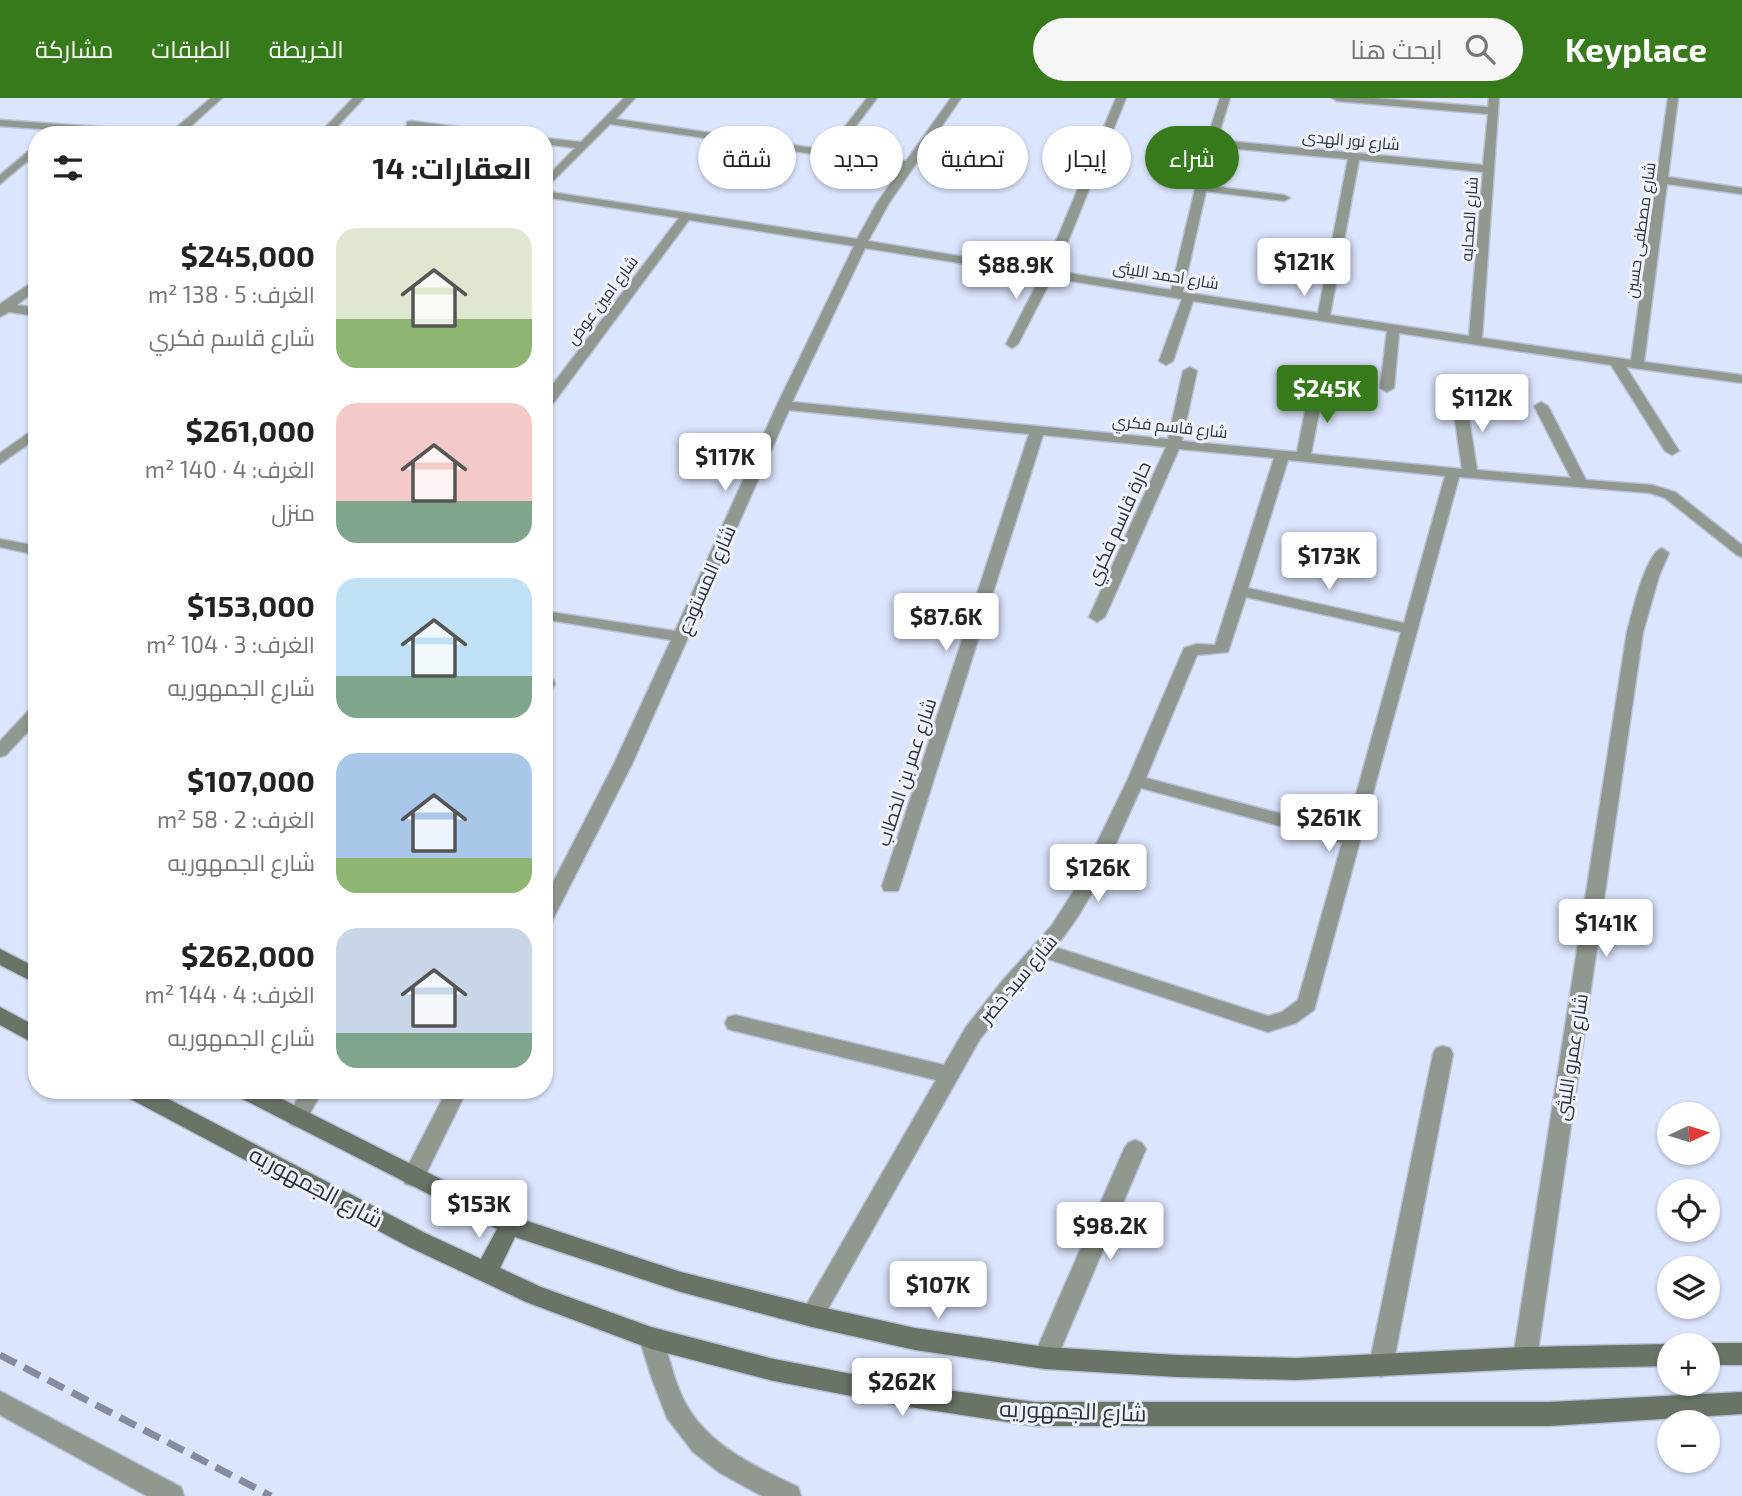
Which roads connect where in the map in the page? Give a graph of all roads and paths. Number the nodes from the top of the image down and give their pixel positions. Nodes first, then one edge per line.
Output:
1 (217, 98) edge
2 (359, 98) edge
3 (630, 98) edge
4 (872, 98) edge
5 (956, 98) edge
6 (1121, 98) edge
7 (1224, 98) edge
8 (1337, 98) edge
9 (1672, 98) edge
10 (1412, 101) edge
11 (1493, 104) edge
12 (608, 121) junction
13 (0, 123) edge
14 (411, 124) dead end
15 (183, 126) edge
16 (332, 126) edge
17 (427, 126) edge
18 (850, 126) edge
19 (1216, 126) edge
20 (28, 127) edge
21 (553, 142) edge
22 (584, 145) junction
23 (1239, 146) edge
24 (810, 151) edge
25 (28, 155) edge
26 (1354, 156) junction
27 (903, 164) edge
28 (908, 165) junction
29 (1488, 169) junction
30 (553, 178) edge
31 (1663, 180) junction
32 (0, 181) edge
33 (1201, 189) edge
34 (1209, 189) edge
35 (1742, 191) edge
36 (553, 195) edge
37 (1284, 198) dead end
38 (687, 215) junction
39 (862, 242) junction
40 (1049, 273) junction
41 (28, 290) edge
42 (1182, 295) junction
43 (3, 309) edge
44 (28, 311) edge
45 (1323, 318) junction
46 (1394, 330) junction
47 (1475, 342) junction
48 (1012, 344) dead end
49 (1166, 361) dead end
50 (1616, 362) junction
51 (1637, 365) junction
52 (1191, 371) dead end
53 (1742, 379) edge
54 (1317, 386) dead end
55 (1387, 388) dead end
56 (553, 394) edge
57 (1459, 399) dead end
58 (784, 405) junction
59 (1541, 406) dead end
60 (1037, 431) junction
61 (28, 438) edge
62 (1174, 444) junction
63 (1672, 452) dead end
64 (1282, 455) junction
65 (1304, 457) junction
66 (0, 460) edge
67 (1462, 473) junction
68 (1581, 484) junction
69 (0, 543) edge
70 (1739, 546) edge
71 (28, 549) edge
72 (1662, 553) dead end
73 (1240, 591) junction
74 (553, 616) edge
75 (1097, 617) dead end
76 (1410, 629) junction
77 (681, 637) junction
78 (28, 721) edge
79 (0, 751) edge
80 (1136, 781) junction
81 (1353, 839) junction
82 (891, 886) dead end
83 (553, 901) edge
84 (1042, 950) junction
85 (0, 956) edge
86 (28, 972) edge
87 (0, 1015) edge
88 (735, 1023) dead end
89 (28, 1032) edge
90 (1443, 1054) dead end
91 (949, 1075) junction
92 (149, 1099) edge
93 (261, 1099) edge
94 (308, 1099) edge
95 (452, 1099) edge
96 (297, 1118) junction
97 (1135, 1149) dead end
98 (413, 1177) junction
99 (510, 1225) junction
100 (486, 1273) junction
101 (812, 1316) junction
102 (651, 1338) junction
103 (1720, 1354) edge
104 (1742, 1354) edge
105 (1657, 1355) edge
106 (1045, 1358) junction
107 (1525, 1358) junction
108 (1381, 1366) junction
109 (0, 1402) edge
110 (1742, 1403) edge
111 (172, 1496) edge
112 (789, 1496) edge

1 - 15 street
2 - 16 street
3 - 12 street
4 - 18 street
5 - 28 street, شارع المستودع
6 - 40 street
7 - 19 street
8 - 10 street
9 - 31 street, شارع مصطفى حسين
10 - 11 street
11 - 29 street, شارع الصحابه
12 - 22 street
12 - 24 street
13 - 20 street
14 - 17 street
21 - 22 street
22 - 30 street
23 - 26 street, شارع نور الهدى
25 - 32 street
26 - 29 street, شارع نور الهدى
26 - 45 street
27 - 28 street
28 - 39 street, شارع المستودع
29 - 47 street, شارع الصحابه
31 - 35 street
31 - 51 street, شارع مصطفى حسين
33 - 42 street
34 - 37 street
36 - 38 street, شارع احمد الليثى
38 - 39 street, شارع احمد الليثى
38 - 56 street, شارع امين عوض
39 - 40 street, شارع احمد الليثى
39 - 58 street, شارع المستودع
40 - 42 street, شارع احمد الليثى
40 - 48 street
41 - 43 street
42 - 45 street, شارع احمد الليثى
42 - 49 street
43 - 44 street
45 - 46 street, شارع احمد الليثى
46 - 47 street, شارع احمد الليثى
46 - 55 street
47 - 50 street, شارع احمد الليثى
50 - 51 street, شارع احمد الليثى
50 - 63 street
51 - 53 street, شارع احمد الليثى
52 - 62 street, حارة قاسم فكري
54 - 65 street
57 - 67 street
58 - 60 street, شارع قاسم فكري
58 - 77 street, شارع المستودع
59 - 68 street
60 - 62 street, شارع قاسم فكري
60 - 82 street, شارع عمر بن الخطاب
61 - 66 street
62 - 64 street, شارع قاسم فكري
62 - 75 street, حارة قاسم فكري
64 - 65 street, شارع قاسم فكري
64 - 73 street, شارع سيد خضر
65 - 67 street, شارع قاسم فكري
67 - 68 street, شارع قاسم فكري
67 - 76 street
68 - 70 street, شارع قاسم فكري
69 - 71 street
72 - 107 street, شارع عمرو الليثى
73 - 76 street
73 - 80 street, شارع سيد خضر
74 - 77 street
76 - 81 street
77 - 83 street, شارع المستودع
78 - 79 street
80 - 81 street
80 - 84 street, شارع سيد خضر
81 - 84 street
84 - 91 street, شارع سيد خضر
85 - 86 main road
87 - 89 main road
88 - 91 street
90 - 108 street
91 - 101 street, شارع سيد خضر
92 - 100 main road, شارع الجمهوريه
93 - 96 main road
94 - 96 street
95 - 98 street
96 - 98 main road
97 - 106 street
98 - 99 main road
99 - 100 main road
99 - 101 main road
100 - 102 main road, شارع الجمهوريه
101 - 106 main road
102 - 110 main road, شارع الجمهوريه
102 - 112 street
103 - 104 main road
105 - 107 main road
106 - 108 main road
107 - 108 main road
109 - 111 street

